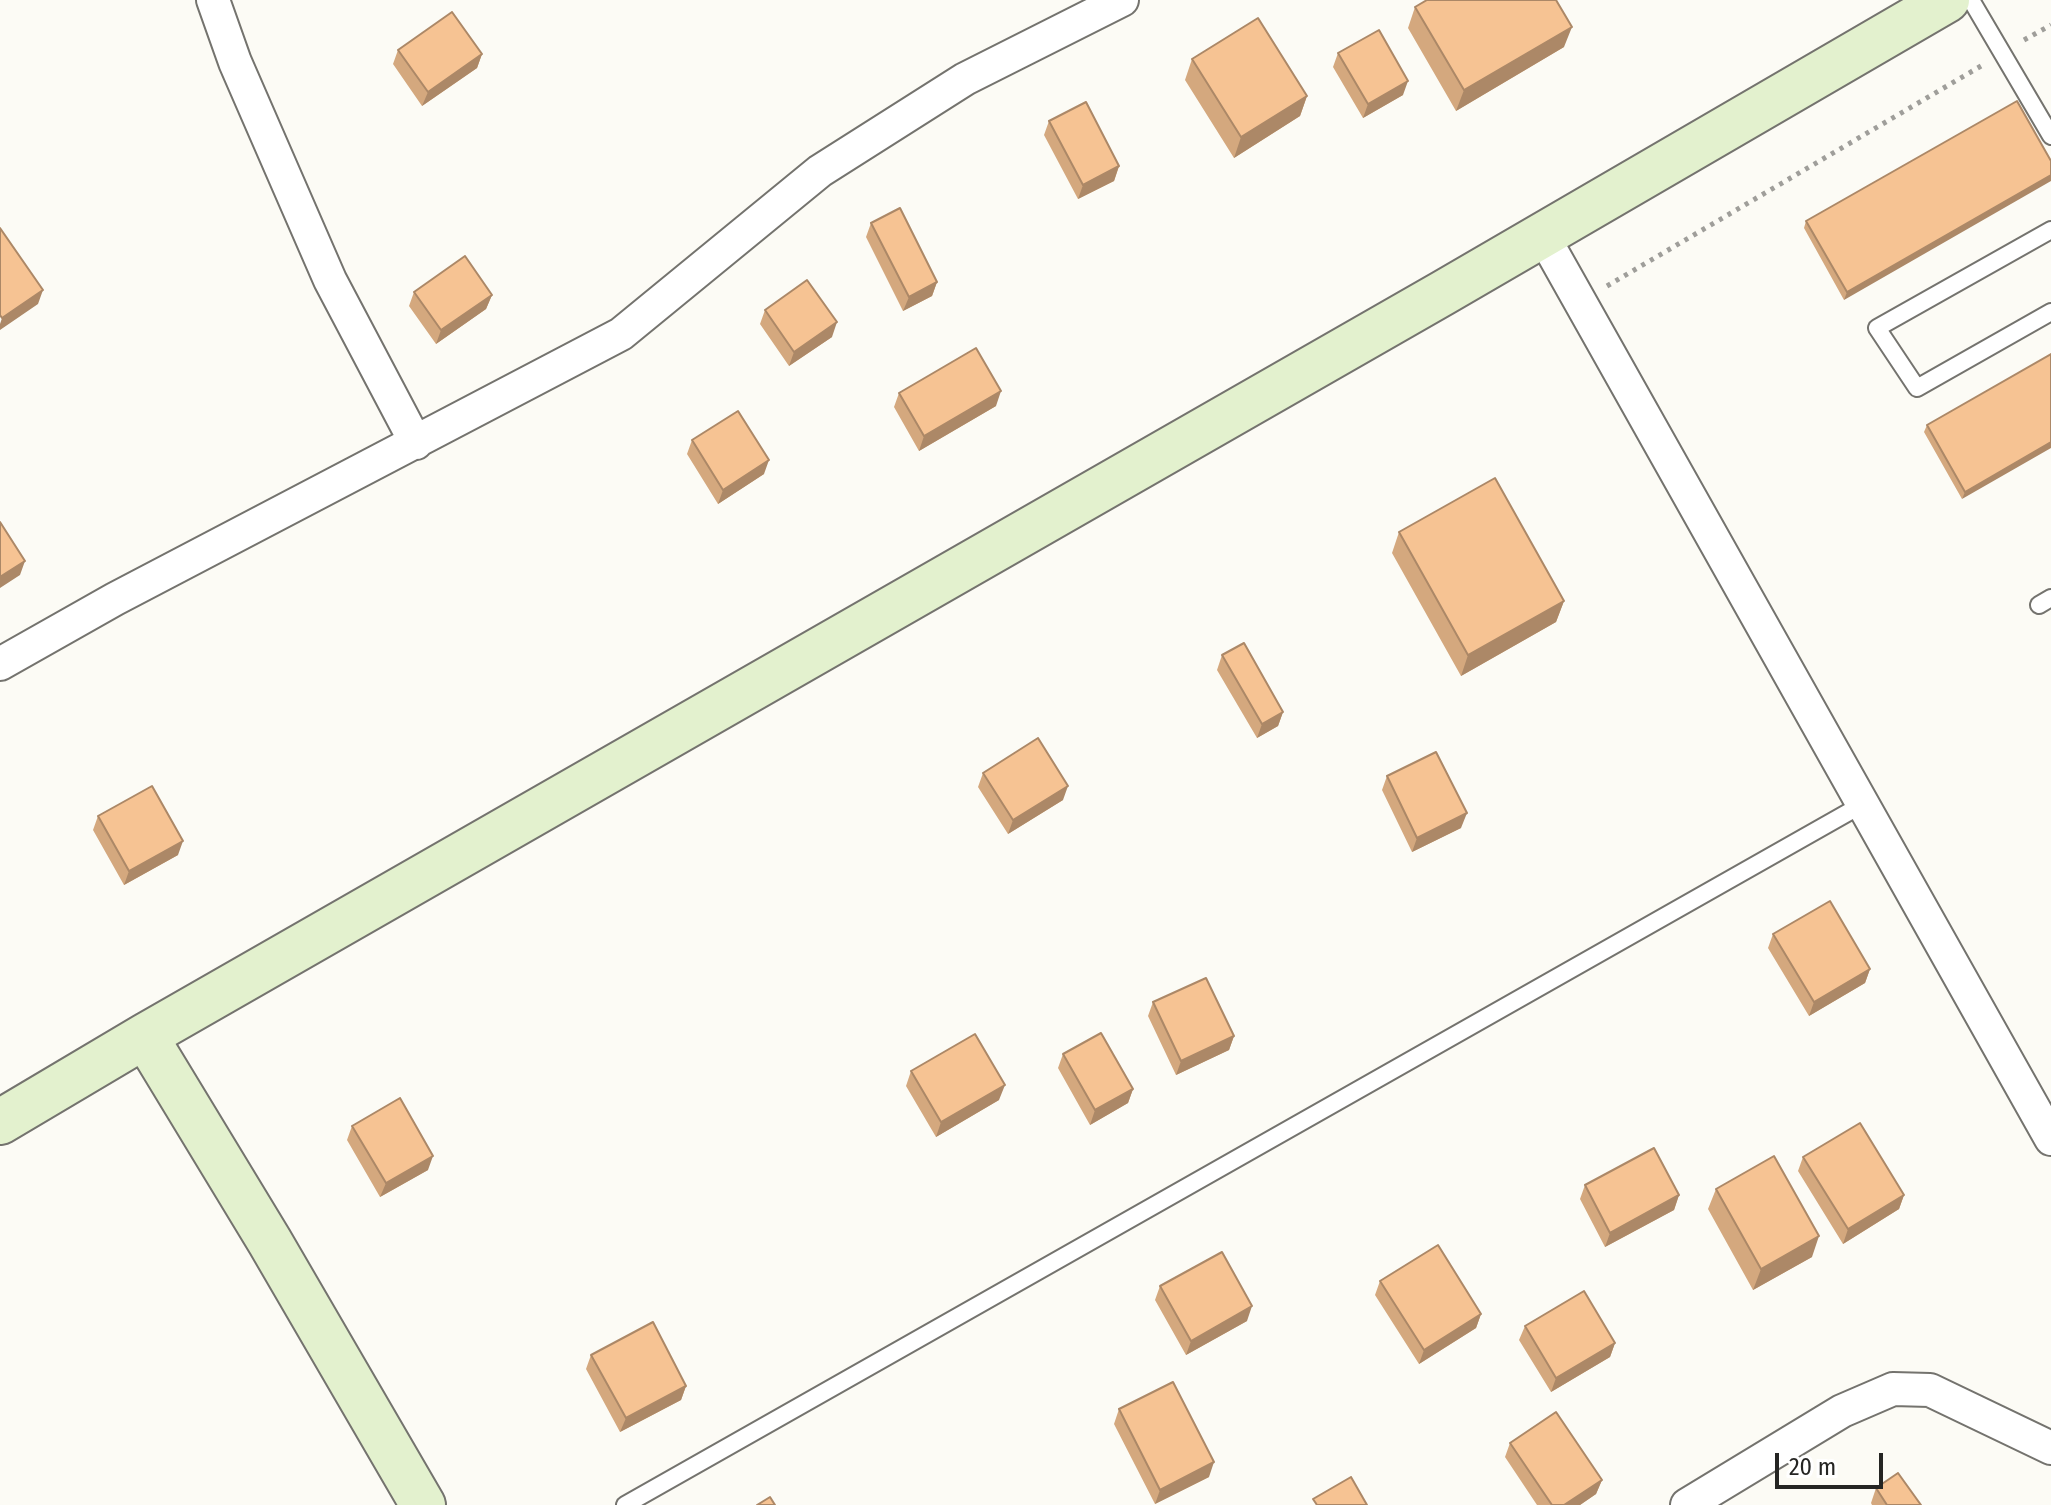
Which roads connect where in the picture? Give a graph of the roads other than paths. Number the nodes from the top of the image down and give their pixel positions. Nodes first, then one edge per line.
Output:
1 (213, 0) edge
2 (1122, 0) edge
3 (1947, 0) edge
4 (1971, 0) edge
5 (2051, 136) edge
6 (2051, 230) edge
7 (1542, 234) junction
8 (2051, 312) edge
9 (416, 443) junction
10 (0, 664) edge
11 (1863, 804) junction
12 (145, 1036) junction
13 (0, 1122) edge
14 (2051, 1139) edge
15 (2051, 1448) edge
16 (423, 1505) edge
17 (625, 1505) edge
18 (1687, 1505) edge

1 - 9 street
2 - 9 street
3 - 7 street
4 - 5 lane
6 - 8 lane
7 - 11 street
7 - 12 street
9 - 10 street
11 - 14 street
11 - 17 lane
12 - 13 street
12 - 16 street
15 - 18 street

